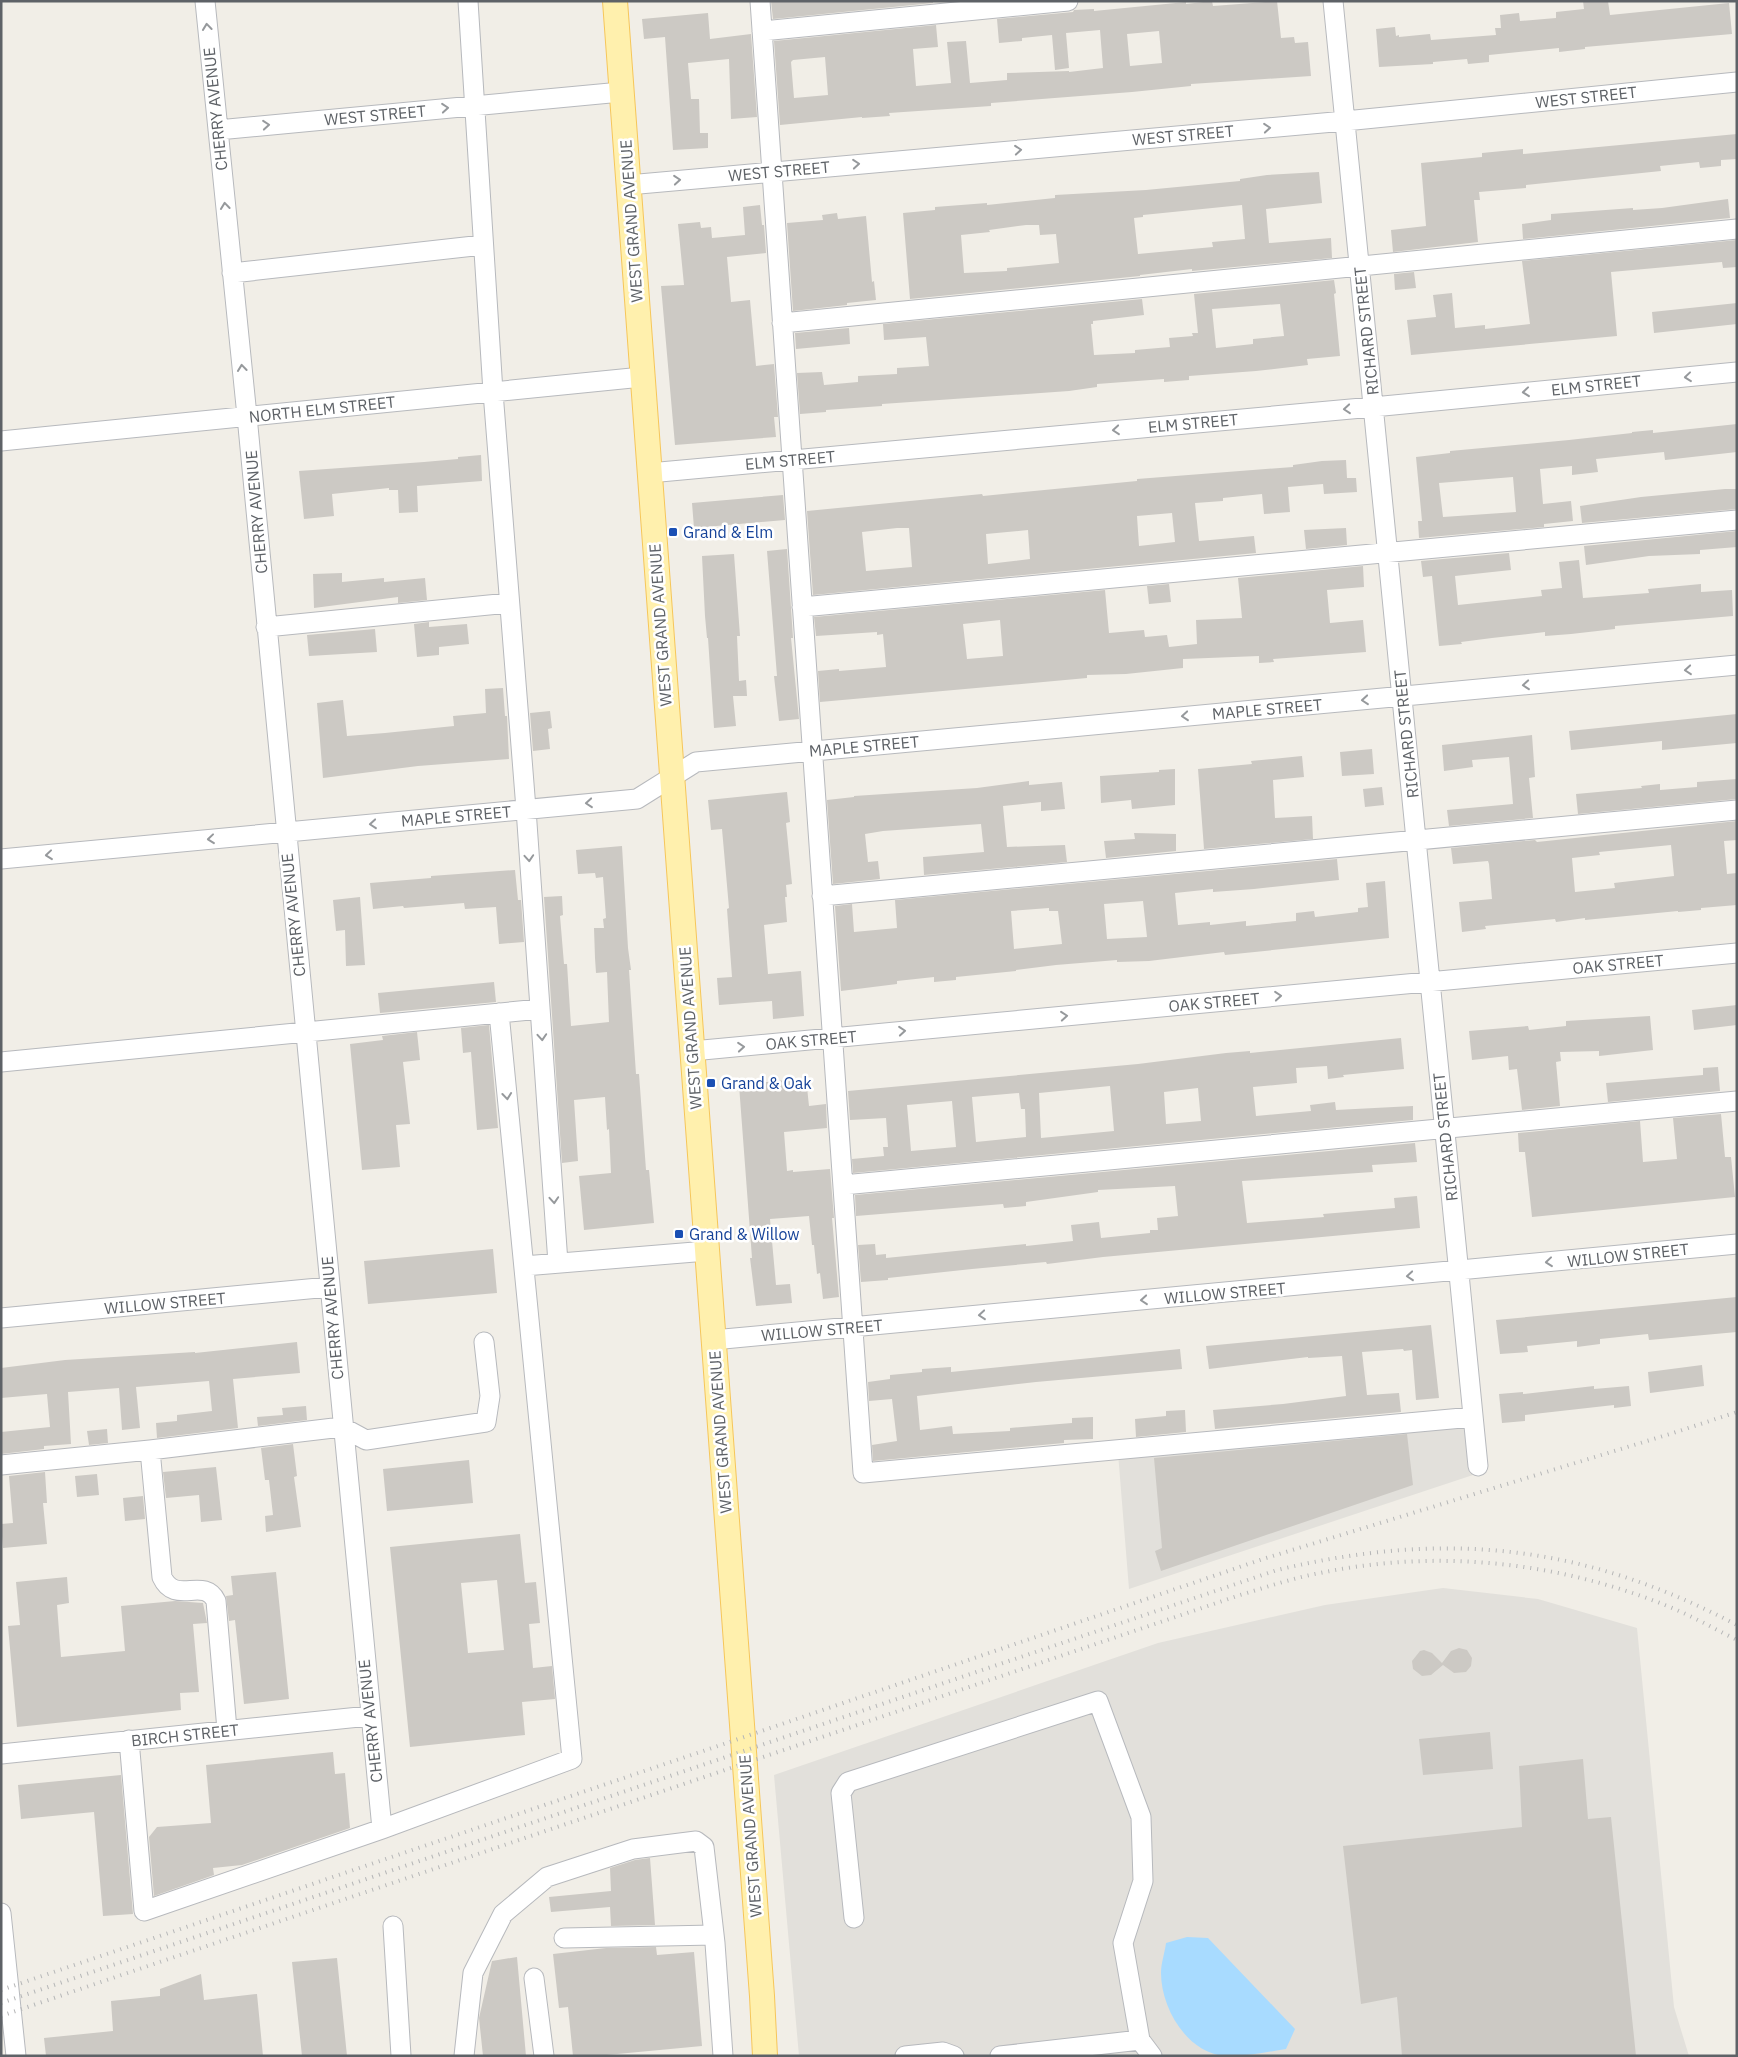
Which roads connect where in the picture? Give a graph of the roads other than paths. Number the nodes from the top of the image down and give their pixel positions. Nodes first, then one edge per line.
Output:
1 (205, 1) edge
2 (468, 1) edge
3 (614, 1) edge
4 (760, 1) edge
5 (1068, 1) edge
6 (1333, 1) edge
7 (762, 31) junction
8 (1737, 82) edge
9 (621, 92) junction
10 (474, 106) junction
11 (1345, 121) junction
12 (218, 130) junction
13 (772, 172) junction
14 (628, 185) junction
15 (1737, 229) edge
16 (483, 245) junction
17 (1359, 266) junction
18 (232, 273) junction
19 (782, 323) junction
20 (1737, 372) edge
21 (642, 377) junction
22 (493, 392) junction
23 (1373, 407) junction
24 (247, 416) junction
25 (1, 441) edge
26 (792, 460) junction
27 (649, 473) junction
28 (1737, 520) edge
29 (1388, 552) junction
30 (509, 603) junction
31 (802, 607) junction
32 (266, 627) junction
33 (1737, 665) edge
34 (1402, 696) junction
35 (812, 751) junction
36 (672, 779) junction
37 (526, 809) junction
38 (1737, 810) edge
39 (285, 832) junction
40 (1416, 840) junction
41 (1, 860) edge
42 (822, 896) junction
43 (1737, 953) edge
44 (1430, 982) junction
45 (540, 1009) junction
46 (499, 1012) junction
47 (305, 1031) junction
48 (832, 1038) junction
49 (692, 1051) junction
50 (1, 1062) edge
51 (1737, 1101) edge
52 (1445, 1129) junction
53 (843, 1185) junction
54 (1737, 1244) edge
55 (707, 1251) junction
56 (558, 1263) junction
57 (524, 1266) junction
58 (1459, 1271) junction
59 (329, 1287) junction
60 (1, 1318) edge
61 (853, 1327) junction
62 (713, 1340) junction
63 (484, 1342) dead end
64 (1473, 1417) junction
65 (342, 1427) junction
66 (150, 1450) junction
67 (1, 1465) edge
68 (1478, 1466) dead end
69 (370, 1716) junction
70 (227, 1730) junction
71 (129, 1740) junction
72 (1, 1754) edge
73 (382, 1829) junction
74 (1, 1913) edge
75 (854, 1918) dead end
76 (392, 1926) dead end
77 (714, 1935) junction
78 (564, 1938) dead end
79 (534, 1978) dead end
80 (1140, 2040) junction
81 (16, 2056) edge
82 (401, 2056) edge
83 (464, 2056) edge
84 (544, 2056) edge
85 (723, 2056) edge
86 (765, 2056) edge
87 (904, 2056) edge
88 (954, 2056) edge
89 (1000, 2056) edge
90 (1152, 2056) edge

12 -> 1 street, CHERRY AVENUE
2 - 10 street
3 - 9 main road, WEST GRAND AVENUE
4 - 7 street
5 - 7 street
6 - 11 street, RICHARD STREET
7 - 13 street
8 - 11 street, WEST STREET
9 - 10 street, WEST STREET
9 - 14 main road, WEST GRAND AVENUE
12 -> 10 street, WEST STREET
10 - 16 street
13 -> 11 street, WEST STREET
11 - 17 street, RICHARD STREET
18 -> 12 street, CHERRY AVENUE
14 -> 13 street, WEST STREET
13 - 19 street
14 - 21 main road, WEST GRAND AVENUE
15 - 17 street
16 - 18 street
16 - 22 street
17 - 19 street
17 - 23 street, RICHARD STREET
24 -> 18 street, CHERRY AVENUE
19 - 26 street
20 -> 23 street, ELM STREET
21 - 22 street, NORTH ELM STREET
21 - 27 main road, WEST GRAND AVENUE
22 - 24 street, NORTH ELM STREET
22 - 30 street
23 -> 26 street, ELM STREET
23 - 29 street, RICHARD STREET
24 - 25 street, NORTH ELM STREET
24 - 32 street, CHERRY AVENUE
26 - 27 street, ELM STREET
26 - 31 street
27 - 36 main road, WEST GRAND AVENUE
28 - 29 street
29 - 31 street
29 - 34 street, RICHARD STREET
30 - 32 street
30 - 37 street
31 - 35 street
32 - 39 street, CHERRY AVENUE
33 -> 34 street, MAPLE STREET
34 -> 35 street, MAPLE STREET
34 - 40 street, RICHARD STREET
35 - 36 street, MAPLE STREET
35 - 42 street
36 -> 37 street, MAPLE STREET
36 - 49 main road, WEST GRAND AVENUE
37 -> 39 street, MAPLE STREET
37 -> 45 street
38 - 40 street
39 -> 41 street, MAPLE STREET
39 - 47 street, CHERRY AVENUE
40 - 42 street
40 - 44 street, RICHARD STREET
42 - 48 street
43 - 44 street, OAK STREET
48 -> 44 street, OAK STREET
44 - 52 street, RICHARD STREET
45 - 46 street
45 -> 56 street
46 - 47 street
46 -> 57 street
47 - 50 street
47 - 59 street, CHERRY AVENUE
49 -> 48 street, OAK STREET
48 - 53 street
49 - 55 main road, WEST GRAND AVENUE
51 - 52 street
52 - 53 street
52 - 58 street, RICHARD STREET
53 - 61 street
54 -> 58 street, WILLOW STREET
55 - 56 street
55 - 62 main road, WEST GRAND AVENUE
56 - 57 street
57 - 73 street
58 -> 61 street, WILLOW STREET
58 - 64 street, RICHARD STREET
59 - 60 street, WILLOW STREET
59 - 65 street, CHERRY AVENUE
61 - 62 street, WILLOW STREET
61 - 64 street
62 - 86 main road, WEST GRAND AVENUE
63 - 65 street
64 - 68 street, RICHARD STREET
65 - 66 street
65 - 69 street, CHERRY AVENUE
66 - 67 street
66 - 70 street
69 - 70 street, BIRCH STREET
69 - 73 street, CHERRY AVENUE
70 - 71 street, BIRCH STREET
71 - 72 street, BIRCH STREET
71 - 73 street
74 - 81 street
75 - 80 street
76 - 82 street
77 - 78 street
77 - 83 street
77 - 85 street
79 - 84 street
80 - 89 street
80 - 90 street
87 - 88 street

